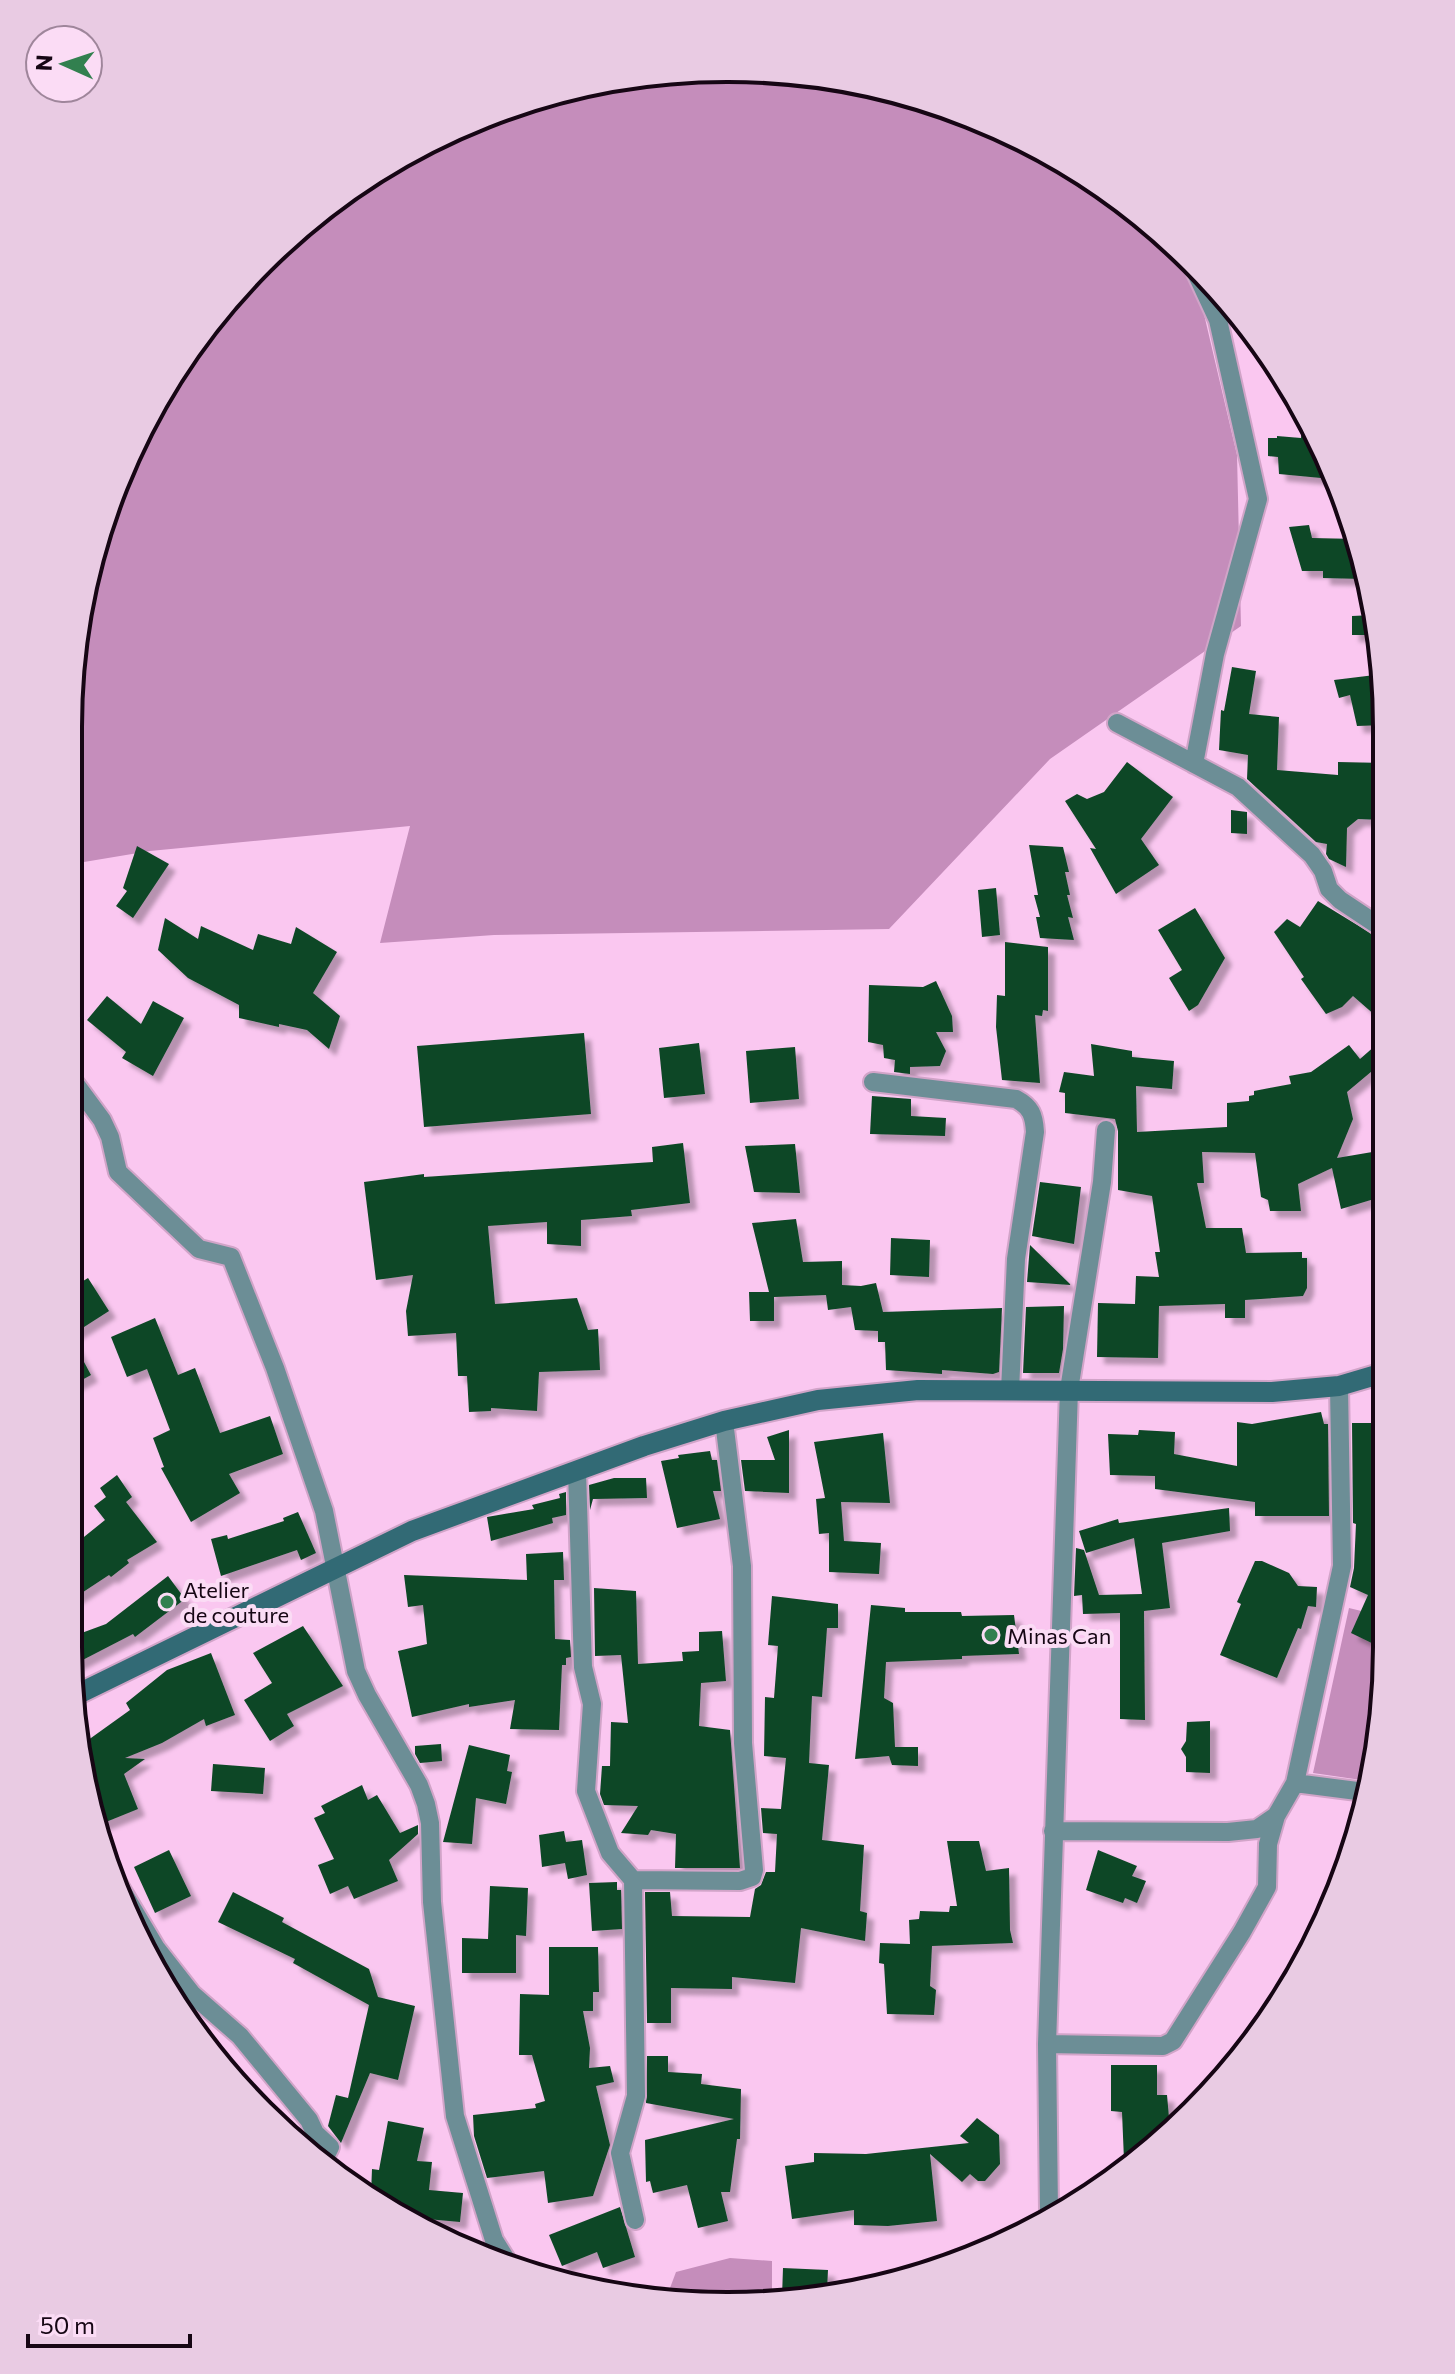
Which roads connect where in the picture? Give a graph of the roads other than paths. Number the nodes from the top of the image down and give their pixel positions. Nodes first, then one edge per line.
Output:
1 (1206, 295) edge
2 (1117, 723) dead end
3 (1194, 764) junction
4 (1373, 922) edge
5 (873, 1082) dead end
6 (82, 1093) edge
7 (1106, 1130) dead end
8 (1373, 1376) edge
9 (1339, 1386) junction
10 (1069, 1390) junction
11 (1010, 1391) junction
12 (724, 1421) junction
13 (577, 1471) junction
14 (335, 1567) junction
15 (83, 1691) edge
16 (1295, 1783) junction
17 (1356, 1791) edge
18 (1276, 1816) junction
19 (1053, 1831) junction
20 (633, 1880) junction
21 (160, 1953) edge
22 (1047, 2044) junction
23 (327, 2153) edge
24 (1049, 2207) edge
25 (635, 2220) dead end
26 (501, 2251) edge

1 - 3 street
2 - 3 street
3 - 4 street
5 - 11 street
6 - 14 street
7 - 10 street
8 - 9 main road
9 - 10 main road
9 - 16 street
10 - 11 main road
10 - 19 street
11 - 12 main road
12 - 13 main road
12 - 20 street
13 - 14 main road
13 - 20 street
14 - 15 main road
14 - 26 street
16 - 17 street
16 - 18 street
18 - 19 street
18 - 22 street
19 - 22 street
20 - 25 street
21 - 23 street
22 - 24 street

